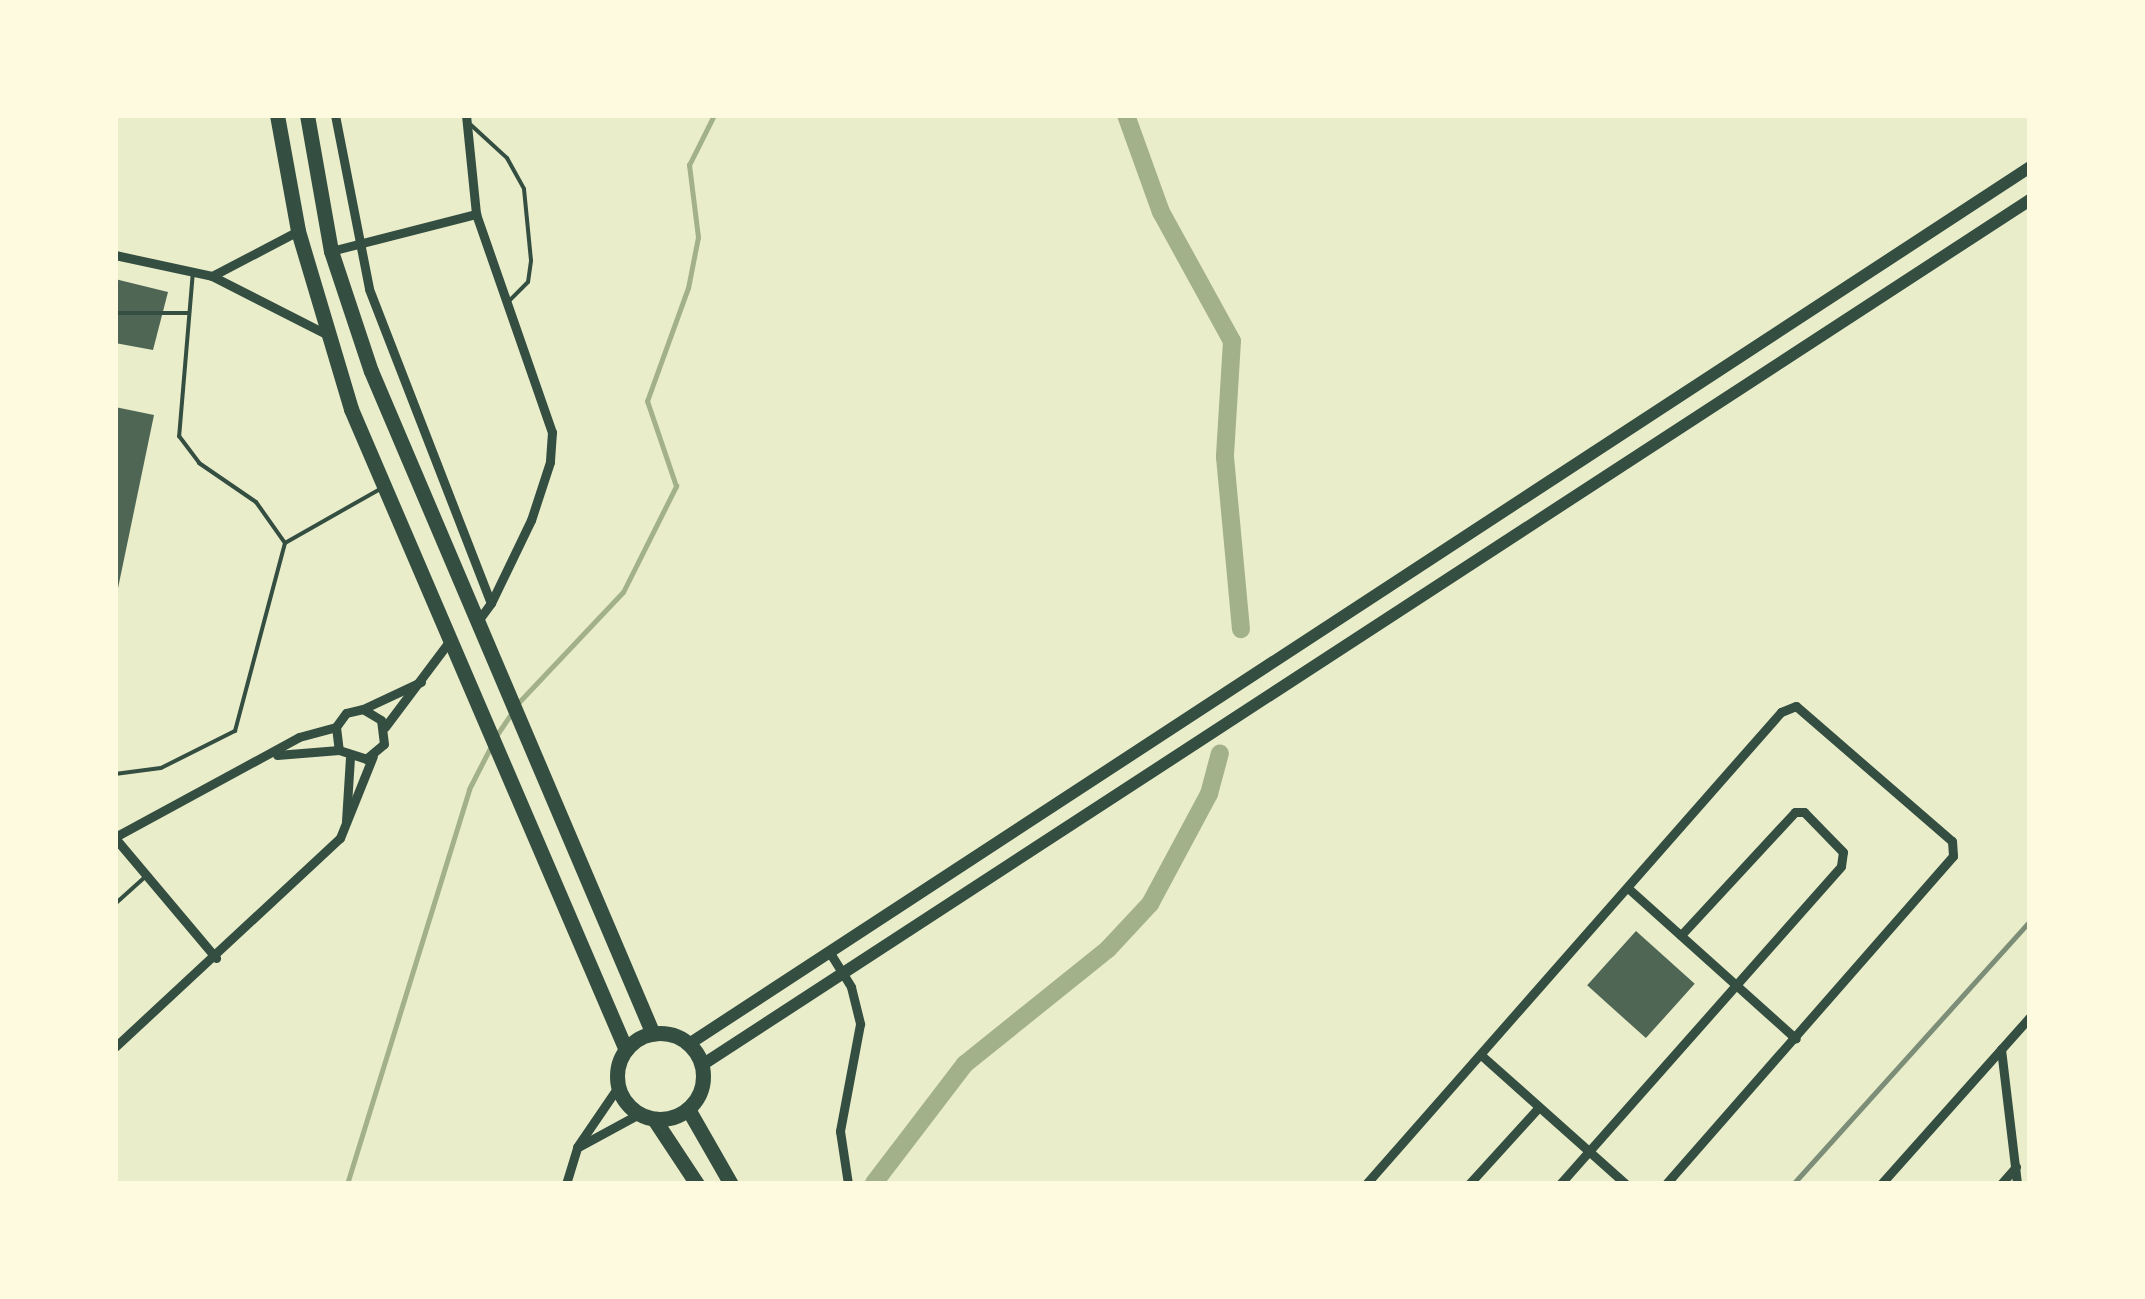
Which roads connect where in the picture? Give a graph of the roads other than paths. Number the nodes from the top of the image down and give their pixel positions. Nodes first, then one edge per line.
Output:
1 (277, 115) edge
2 (307, 115) edge
3 (335, 115) edge
4 (467, 118) edge
5 (2030, 167) edge
6 (2030, 200) edge
7 (476, 214) junction
8 (298, 232) junction
9 (355, 244) junction
10 (332, 251) junction
11 (115, 255) edge
12 (192, 272) junction
13 (212, 276) junction
14 (509, 301) junction
15 (115, 313) edge
16 (188, 313) junction
17 (326, 334) junction
18 (384, 487) junction
19 (285, 543) junction
20 (491, 603) junction
21 (475, 624) junction
22 (451, 639) junction
23 (424, 680) junction
24 (363, 709) junction
25 (336, 727) junction
26 (384, 727) junction
27 (339, 750) junction
28 (274, 755) junction
29 (373, 756) junction
30 (350, 758) junction
31 (115, 774) edge
32 (345, 829) junction
33 (115, 837) edge
34 (146, 875) junction
35 (1630, 889) junction
36 (115, 904) edge
37 (1681, 935) junction
38 (830, 953) junction
39 (216, 958) junction
40 (844, 975) junction
41 (1738, 986) junction
42 (2030, 1017) edge
43 (653, 1034) junction
44 (1796, 1039) junction
45 (689, 1044) junction
46 (115, 1047) edge
47 (2001, 1049) junction
48 (626, 1050) junction
49 (1481, 1055) junction
50 (702, 1065) junction
51 (618, 1087) junction
52 (1539, 1107) junction
53 (688, 1109) junction
54 (646, 1117) junction
55 (577, 1147) junction
56 (1590, 1152) junction
57 (2016, 1168) junction
58 (566, 1184) edge
59 (697, 1184) edge
60 (731, 1184) edge
61 (848, 1184) edge
62 (1366, 1184) edge
63 (1469, 1184) edge
64 (1560, 1184) edge
65 (1626, 1184) edge
66 (1666, 1184) edge
67 (1881, 1184) edge
68 (2001, 1184) edge
69 (2017, 1184) edge

1 - 8 highway
2 - 10 highway
3 - 9 street
4 - 7 street
4 - 14 lane
5 - 38 main road
6 - 40 main road
7 - 9 street
7 - 14 street
8 - 13 street
8 - 17 highway
9 - 10 street
9 - 20 street
10 - 21 highway
11 - 12 street
12 - 13 street
12 - 16 lane
13 - 17 street
14 - 20 street
15 - 16 lane
16 - 19 lane
17 - 18 highway
18 - 19 lane
18 - 22 highway
19 - 31 lane
20 - 21 street
21 - 43 highway
22 - 23 street
22 - 48 highway
23 - 24 street
23 - 26 street
24 - 25 street
24 - 26 street
25 - 27 street
25 - 28 street
26 - 29 street
27 - 28 street
27 - 30 street
28 - 33 street
29 - 30 street
29 - 32 street
30 - 32 street
32 - 39 street
33 - 34 street
34 - 36 lane
34 - 39 street
35 - 37 street
35 - 44 street
35 - 49 street
37 - 41 street
37 - 41 street
38 - 40 street
38 - 45 main road
39 - 46 street
40 - 50 main road
40 - 61 street
41 - 44 street
41 - 56 street
42 - 47 street
43 - 45 highway
43 - 48 highway
44 - 66 street
45 - 50 highway
47 - 57 street
47 - 67 street
48 - 51 highway
49 - 52 street
49 - 62 street
50 - 53 highway
51 - 54 highway
51 - 55 street
52 - 56 street
52 - 63 street
53 - 54 highway
53 - 60 highway
54 - 55 street
54 - 59 highway
55 - 58 street
56 - 64 street
56 - 65 street
57 - 68 street
57 - 69 street

